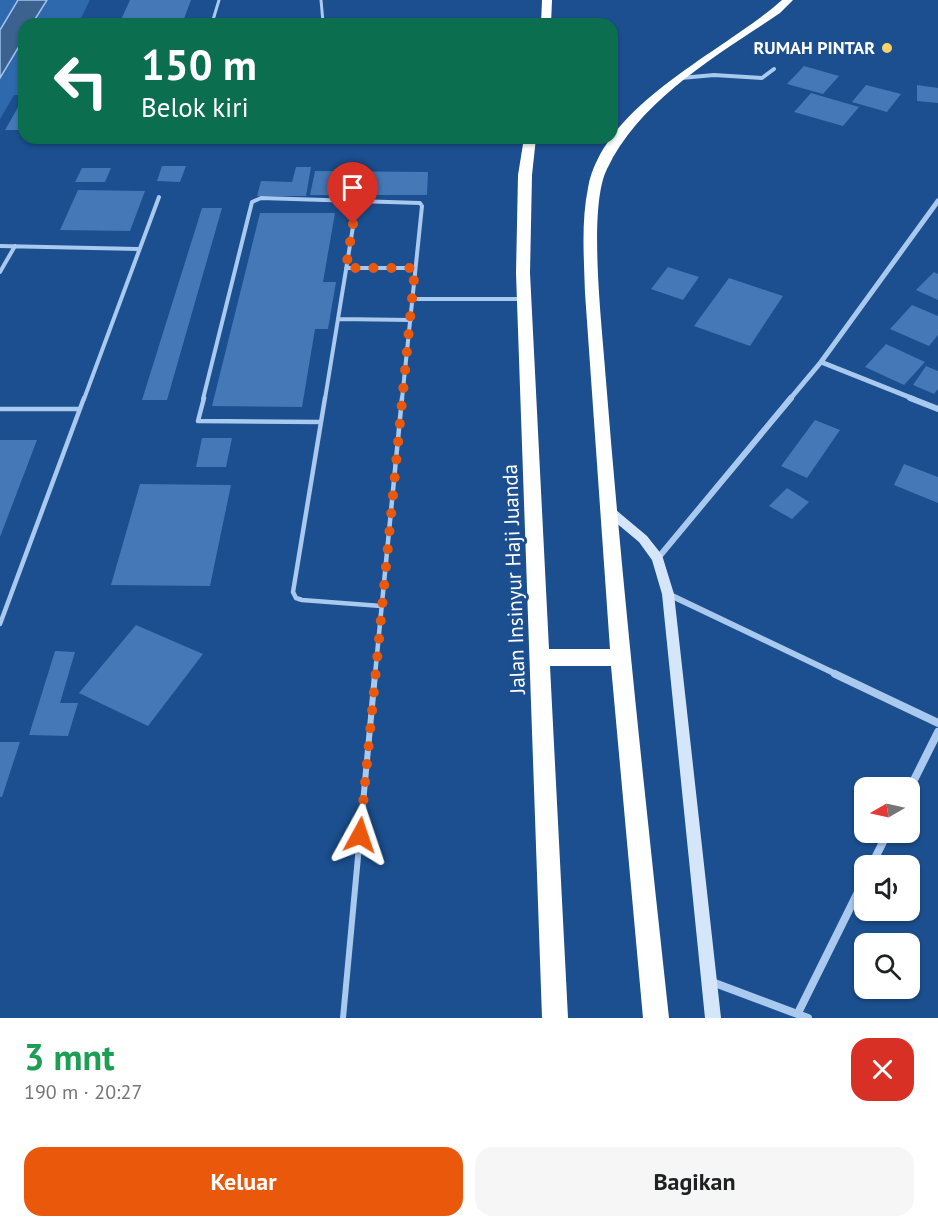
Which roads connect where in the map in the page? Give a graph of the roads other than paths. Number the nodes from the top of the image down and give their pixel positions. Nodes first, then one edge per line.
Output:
1 (219, 0) edge
2 (321, 0) edge
3 (547, 0) edge
4 (788, 0) edge
5 (214, 18) edge
6 (323, 18) edge
7 (546, 18) edge
8 (774, 69) dead end
9 (677, 78) junction
10 (618, 142) edge
11 (530, 144) edge
12 (616, 144) edge
13 (159, 197) dead end
14 (938, 201) edge
15 (357, 202) junction
16 (0, 246) edge
17 (15, 246) junction
18 (138, 249) junction
19 (346, 268) junction
20 (415, 268) junction
21 (0, 272) edge
22 (413, 299) junction
23 (525, 299) junction
24 (338, 319) junction
25 (411, 320) junction
26 (821, 362) junction
27 (80, 408) junction
28 (0, 409) edge
29 (938, 409) edge
30 (321, 422) junction
31 (606, 508) junction
32 (658, 558) junction
33 (668, 594) junction
34 (381, 606) junction
35 (0, 624) edge
36 (540, 657) junction
37 (621, 658) junction
38 (938, 723) edge
39 (938, 732) edge
40 (916, 777) edge
41 (854, 900) edge
42 (708, 981) junction
43 (798, 1013) junction
44 (343, 1018) edge
45 (555, 1018) edge
46 (656, 1018) edge
47 (713, 1018) edge
48 (808, 1018) edge

1 - 5 lane
2 - 6 lane
3 - 7 highway
4 - 9 highway
8 - 9 street
9 - 10 highway
11 - 23 highway, Jalan Insinyur Haji Juanda
12 - 31 highway
13 - 18 lane
14 - 26 street
15 - 19 lane
15 - 20 lane
15 - 30 lane
16 - 17 lane
17 - 18 lane
17 - 21 lane
18 - 27 lane
19 - 20 lane
19 - 24 lane
20 - 22 lane
22 - 23 lane
22 - 25 lane
23 - 36 highway, Jalan Insinyur Haji Juanda
24 - 25 lane
24 - 30 lane
25 - 34 lane
26 - 29 street
26 - 32 street
27 - 28 lane
27 - 35 lane
30 - 34 lane
31 - 32 street
31 - 37 highway
32 - 33 street
33 - 38 street
33 - 42 street
34 - 44 lane
36 - 37 highway
36 - 45 highway, Jalan Insinyur Haji Juanda
37 - 46 highway
39 - 40 street
41 - 43 street
42 - 43 street
42 - 47 street
43 - 48 street

